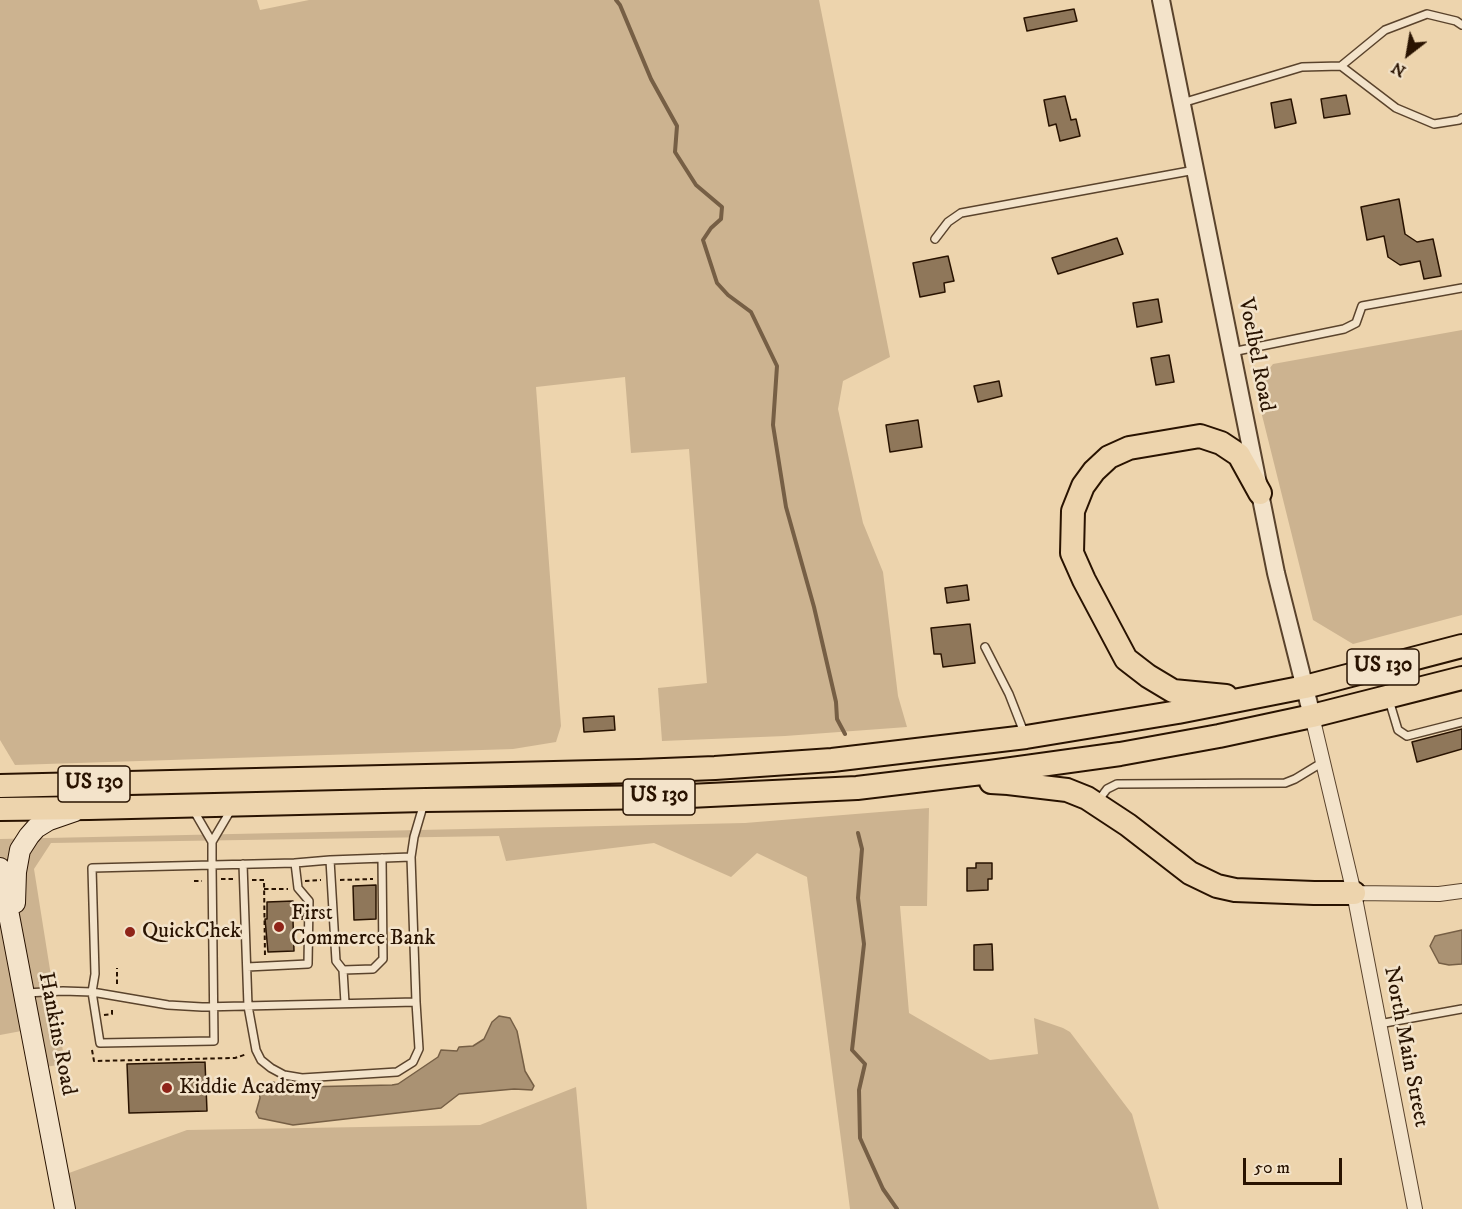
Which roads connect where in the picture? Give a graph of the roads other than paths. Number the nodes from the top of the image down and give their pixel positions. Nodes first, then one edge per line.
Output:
1 (1161, 0) edge
2 (1462, 25) edge
3 (1341, 66) junction
4 (1182, 103) junction
5 (1462, 118) edge
6 (1195, 170) junction
7 (935, 239) dead end
8 (1462, 288) edge
9 (1232, 352) junction
10 (1260, 493) junction
11 (1462, 646) edge
12 (985, 647) dead end
13 (1462, 678) edge
14 (1305, 687) junction
15 (1249, 698) junction
16 (1388, 698) junction
17 (1312, 716) junction
18 (1462, 722) edge
19 (1026, 737) junction
20 (1323, 762) junction
21 (926, 780) junction
22 (0, 786) edge
23 (425, 800) junction
24 (1097, 803) junction
25 (234, 804) junction
26 (192, 805) junction
27 (89, 808) junction
28 (0, 809) edge
29 (212, 842) junction
30 (411, 857) junction
31 (382, 858) junction
32 (330, 860) junction
33 (295, 863) junction
34 (243, 864) junction
35 (212, 865) junction
36 (0, 868) edge
37 (1462, 891) edge
38 (1354, 893) junction
39 (14, 945) junction
40 (247, 968) junction
41 (343, 970) junction
42 (92, 992) junction
43 (24, 993) junction
44 (416, 1002) junction
45 (345, 1003) junction
46 (248, 1006) junction
47 (213, 1007) junction
48 (1462, 1009) edge
49 (1379, 1024) junction
50 (65, 1209) edge
51 (1415, 1209) edge

1 - 4 street, Voelbel Road
2 - 3 lane
3 - 4 lane
3 - 5 lane
4 - 6 street, Voelbel Road
6 - 7 lane
6 - 9 street, Voelbel Road
8 - 9 lane
9 - 10 street, Voelbel Road
10 - 14 street, Voelbel Road
10 - 15 highway
11 - 14 highway, US 130
12 - 19 lane
13 - 16 highway, US 130
14 - 15 highway, US 130
14 - 17 street, Voelbel Road
15 - 19 highway, US 130
16 - 17 highway, US 130
16 - 18 lane
17 - 20 street, North Main Street
17 - 21 highway, US 130
19 - 22 highway, US 130
20 - 24 lane
20 - 38 street, North Main Street
21 - 23 highway, US 130
21 - 24 highway
23 - 25 highway, US 130
23 - 30 lane
24 - 38 highway
25 - 26 highway, US 130
25 - 29 lane
26 - 27 highway, US 130
26 - 29 lane
27 - 28 highway, US 130
27 - 39 main road
29 - 35 lane
30 - 31 lane
30 - 44 lane
31 - 32 lane
31 - 41 lane
32 - 33 lane
32 - 41 lane
33 - 34 lane
33 - 40 lane
34 - 35 lane
34 - 40 lane
35 - 42 lane
35 - 47 lane
36 - 39 main road, Hankins Road
37 - 38 street
38 - 49 street, North Main Street
39 - 43 main road, Hankins Road
40 - 46 lane
41 - 45 lane
42 - 43 lane
42 - 47 lane
42 - 47 lane
43 - 50 main road, Hankins Road
44 - 45 lane
44 - 46 lane
45 - 46 lane
46 - 47 lane
48 - 49 lane
49 - 51 street, North Main Street

